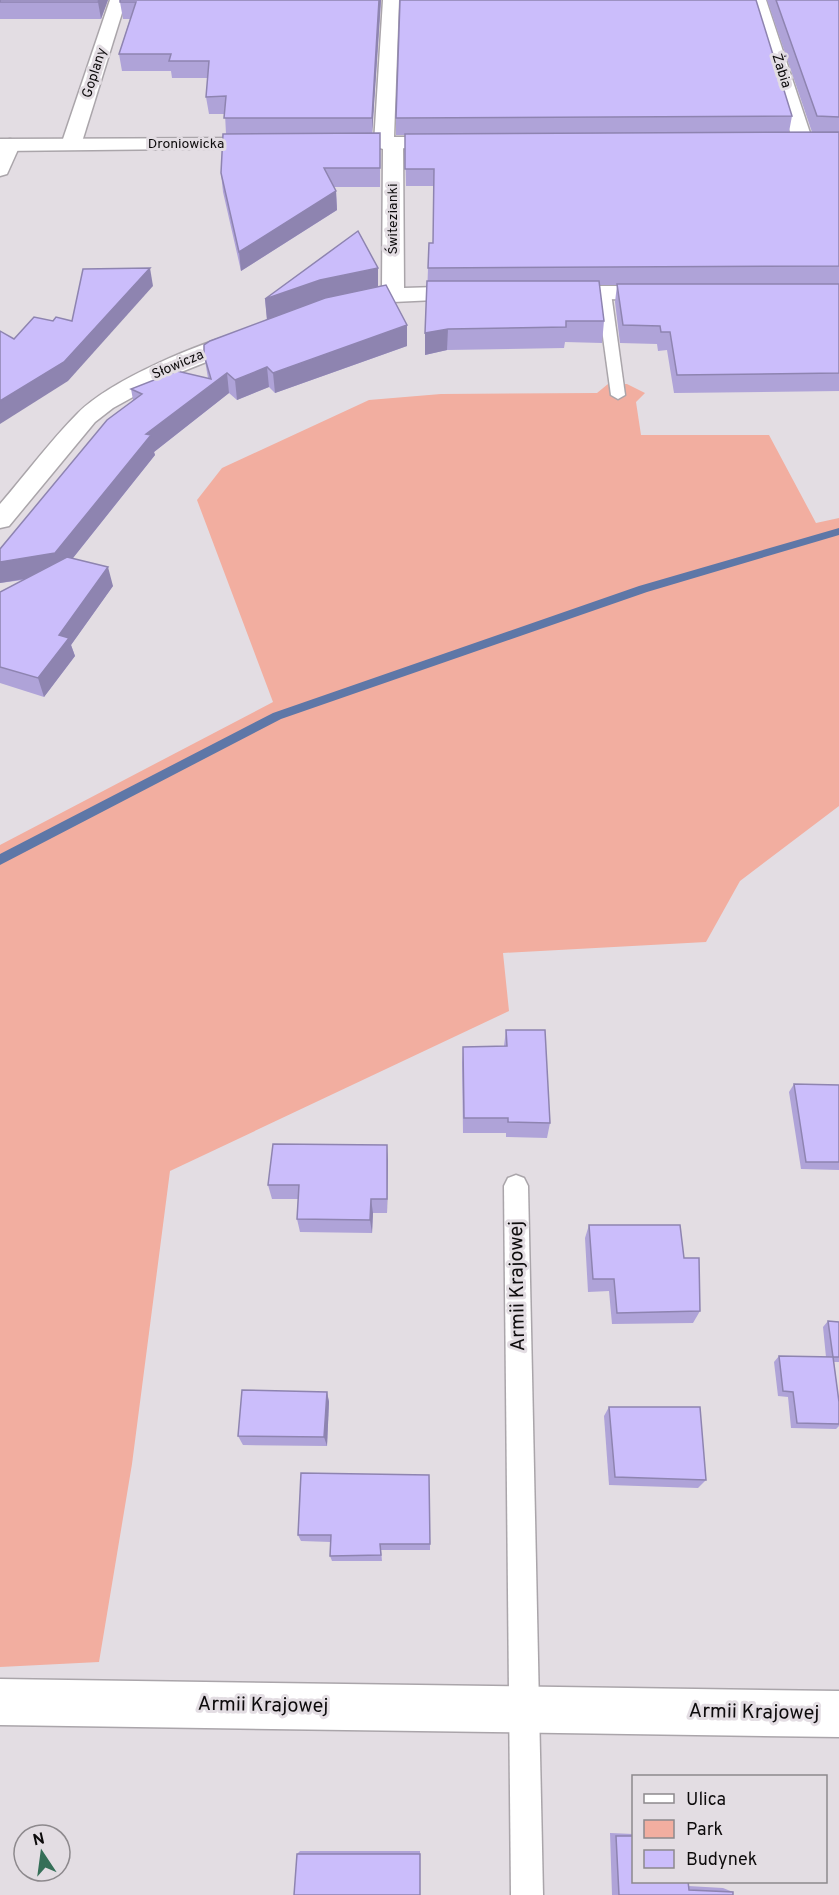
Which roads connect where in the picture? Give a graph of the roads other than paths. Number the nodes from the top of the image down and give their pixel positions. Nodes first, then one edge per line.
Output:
1 (118, 0) edge
2 (391, 0) edge
3 (758, 0) edge
4 (780, 142) edge
5 (804, 142) junction
6 (827, 142) edge
7 (388, 143) junction
8 (463, 143) edge
9 (291, 144) edge
10 (314, 144) edge
11 (5, 145) edge
12 (71, 145) junction
13 (0, 170) edge
14 (496, 293) edge
15 (532, 293) edge
16 (604, 293) junction
17 (686, 293) edge
18 (393, 295) junction
19 (330, 308) edge
20 (261, 332) edge
21 (618, 395) dead end
22 (0, 520) edge
23 (516, 1186) dead end
24 (0, 1702) edge
25 (526, 1710) junction
26 (839, 1714) edge
27 (527, 1895) edge

1 - 12 street, Goplany
2 - 7 street, Świtezianki
3 - 5 street, Żabia
4 - 5 street
5 - 6 street
7 - 8 street
7 - 10 street
7 - 18 street, Świtezianki
9 - 12 street, Droniowicka
11 - 12 street, Droniowicka
11 - 13 street
14 - 18 street
15 - 16 street
16 - 17 street
16 - 21 lane
18 - 19 street
20 - 22 street, Słowicza
23 - 25 lane, Armii Krajowej
24 - 25 street, Armii Krajowej
25 - 26 street, Armii Krajowej
25 - 27 lane, Armii Krajowej

